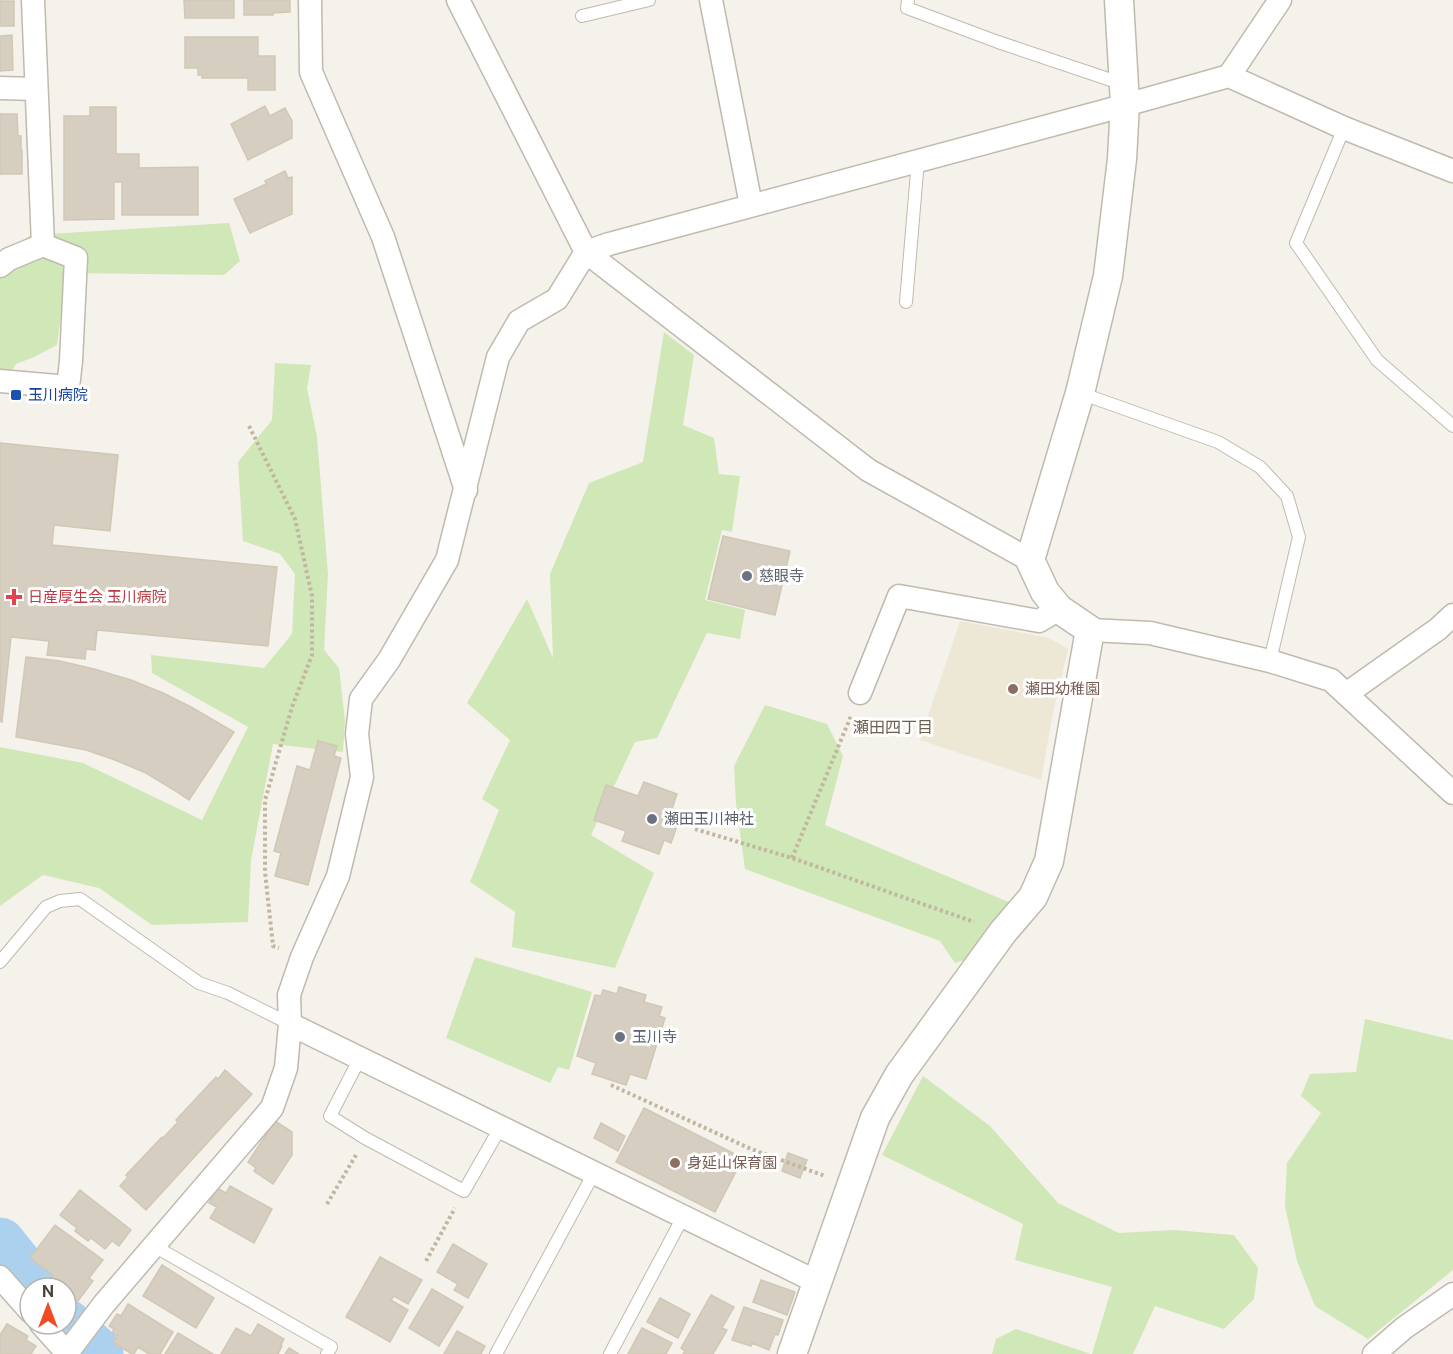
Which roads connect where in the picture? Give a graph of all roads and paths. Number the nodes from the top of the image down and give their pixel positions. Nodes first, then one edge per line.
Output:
1 (33, 0) edge
2 (310, 0) edge
3 (458, 0) edge
4 (649, 0) edge
5 (711, 0) edge
6 (908, 0) edge
7 (1119, 0) edge
8 (1280, 0) edge
9 (582, 16) dead end
10 (1229, 76) junction
11 (0, 88) edge
12 (36, 88) junction
13 (1124, 94) junction
14 (1344, 128) junction
15 (918, 160) junction
16 (1453, 171) edge
17 (751, 205) junction
18 (43, 245) junction
19 (586, 252) junction
20 (0, 266) edge
21 (906, 302) dead end
22 (0, 381) edge
23 (1080, 393) junction
24 (249, 426) dead end
25 (1453, 426) edge
26 (466, 490) junction
27 (1030, 560) junction
28 (1059, 609) junction
29 (1448, 629) edge
30 (1090, 630) junction
31 (1269, 661) junction
32 (860, 693) joint
33 (1346, 694) junction
34 (1453, 794) edge
35 (695, 829) dead end
36 (792, 858) junction
37 (973, 921) dead end
38 (302, 957) junction
39 (0, 962) edge
40 (290, 1024) junction
41 (360, 1058) junction
42 (611, 1085) dead end
43 (500, 1128) junction
44 (365, 1138) junction
45 (594, 1173) junction
46 (851, 1186) junction
47 (464, 1191) junction
48 (327, 1204) dead end
49 (683, 1217) junction
50 (154, 1246) junction
51 (426, 1261) dead end
52 (0, 1277) edge
53 (817, 1282) junction
54 (1453, 1294) edge
55 (18, 1297) edge
56 (55, 1336) edge
57 (70, 1349) edge
58 (327, 1354) edge
59 (496, 1354) edge
60 (610, 1354) edge
61 (792, 1354) edge
62 (1374, 1354) edge

1 - 12 street
2 - 26 street
3 - 19 street
4 - 9 lane
5 - 17 street
6 - 13 lane
7 - 13 street
8 - 10 street
10 - 13 street
10 - 14 street
11 - 12 street
12 - 18 street
13 - 15 street
13 - 23 street
14 - 16 street
14 - 25 lane
15 - 17 street
15 - 21 lane
17 - 19 street
18 - 20 street
18 - 22 street
19 - 26 street
19 - 27 street
23 - 27 street
23 - 31 lane
24 - 38 path
26 - 38 street
27 - 28 street
28 - 30 street
28 - 32 street
29 - 33 street
30 - 31 street
30 - 46 street
31 - 33 street
32 - 36 path
33 - 34 street
35 - 36 path
36 - 37 path
38 - 40 street
39 - 40 lane
40 - 41 street
40 - 50 street
41 - 43 street
41 - 44 lane
42 - 46 path
43 - 45 street
43 - 47 lane
44 - 47 lane
44 - 48 path
45 - 49 street
45 - 59 lane
46 - 53 street
47 - 51 path
49 - 53 street
49 - 60 lane
50 - 57 street
50 - 58 lane
52 - 55 street
53 - 61 street
54 - 62 street
56 - 57 street

